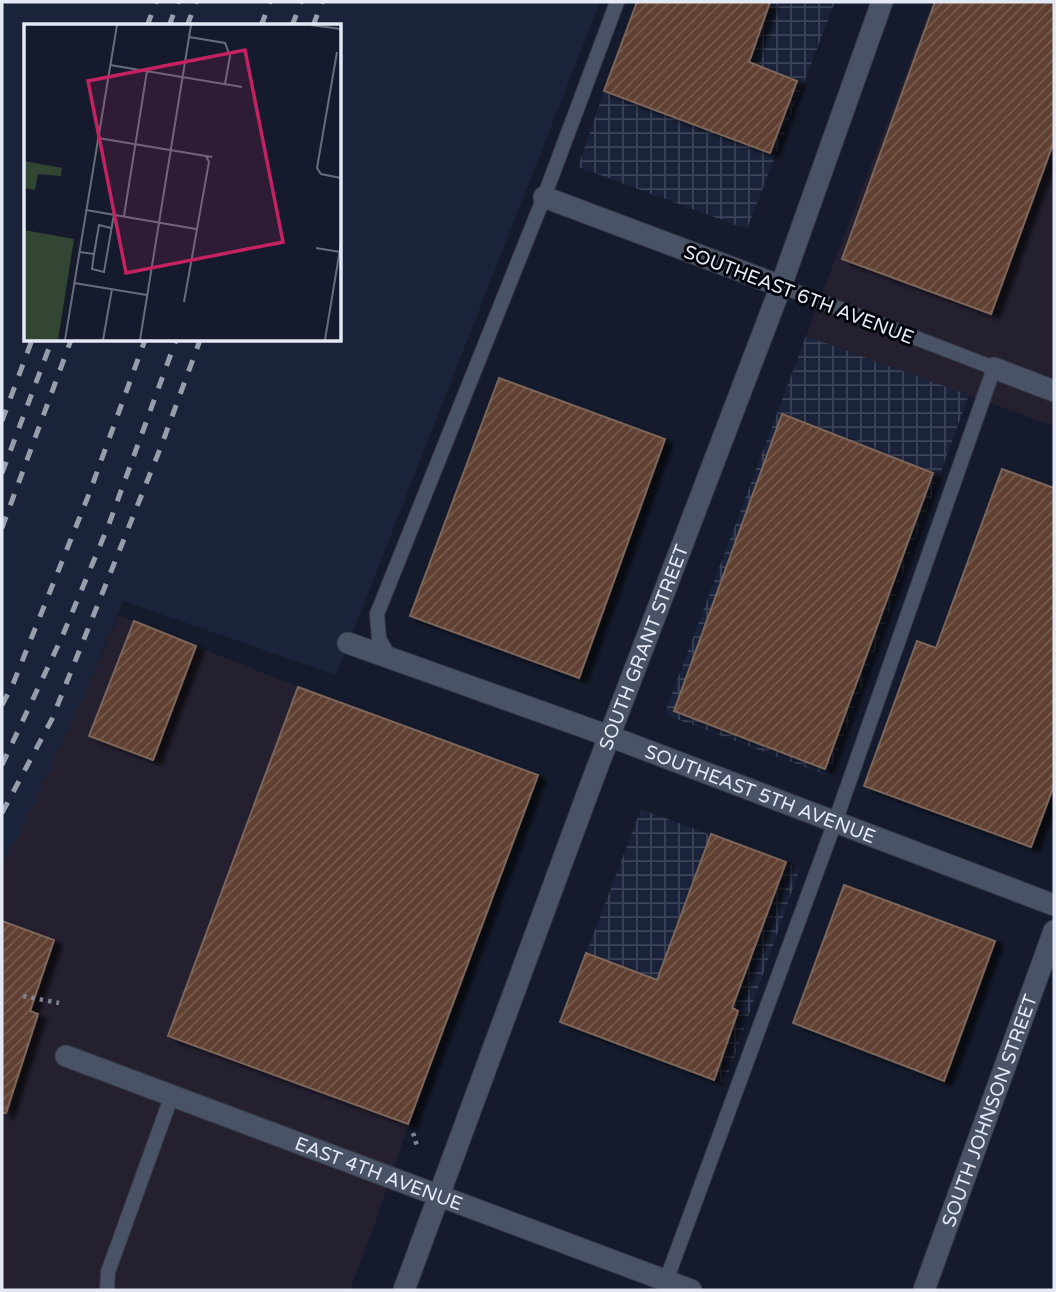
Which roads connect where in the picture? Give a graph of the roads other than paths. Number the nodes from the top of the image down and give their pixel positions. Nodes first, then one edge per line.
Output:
1 (617, 2) edge
2 (882, 2) edge
3 (544, 197) junction
4 (781, 286) junction
5 (994, 368) junction
6 (1054, 391) edge
7 (348, 643) dead end
8 (390, 658) junction
9 (609, 736) junction
10 (835, 822) junction
11 (1054, 905) edge
12 (1054, 931) edge
13 (66, 1056) dead end
14 (172, 1096) junction
15 (438, 1196) junction
16 (666, 1281) junction
17 (107, 1290) edge
18 (404, 1290) edge
19 (691, 1290) edge
20 (924, 1290) edge

1 - 3 lane
2 - 4 street, SOUTH GRANT STREET
3 - 4 street, SOUTHEAST 6TH AVENUE
3 - 8 lane
4 - 5 lane, SOUTHEAST 6TH AVENUE
4 - 9 street, SOUTH GRANT STREET
5 - 6 street, SOUTHEAST 6TH AVENUE
5 - 10 lane
7 - 8 street, SOUTHEAST 5TH AVENUE
8 - 9 street, SOUTHEAST 5TH AVENUE
9 - 10 street, SOUTHEAST 5TH AVENUE
9 - 15 street, SOUTH GRANT STREET
10 - 11 street, SOUTHEAST 5TH AVENUE
10 - 16 lane
12 - 20 street, SOUTH JOHNSON STREET
13 - 14 street, EAST 4TH AVENUE
14 - 15 street, EAST 4TH AVENUE
14 - 17 lane
15 - 16 street, EAST 4TH AVENUE
15 - 18 street, SOUTH GRANT STREET
16 - 19 street, EAST 4TH AVENUE

